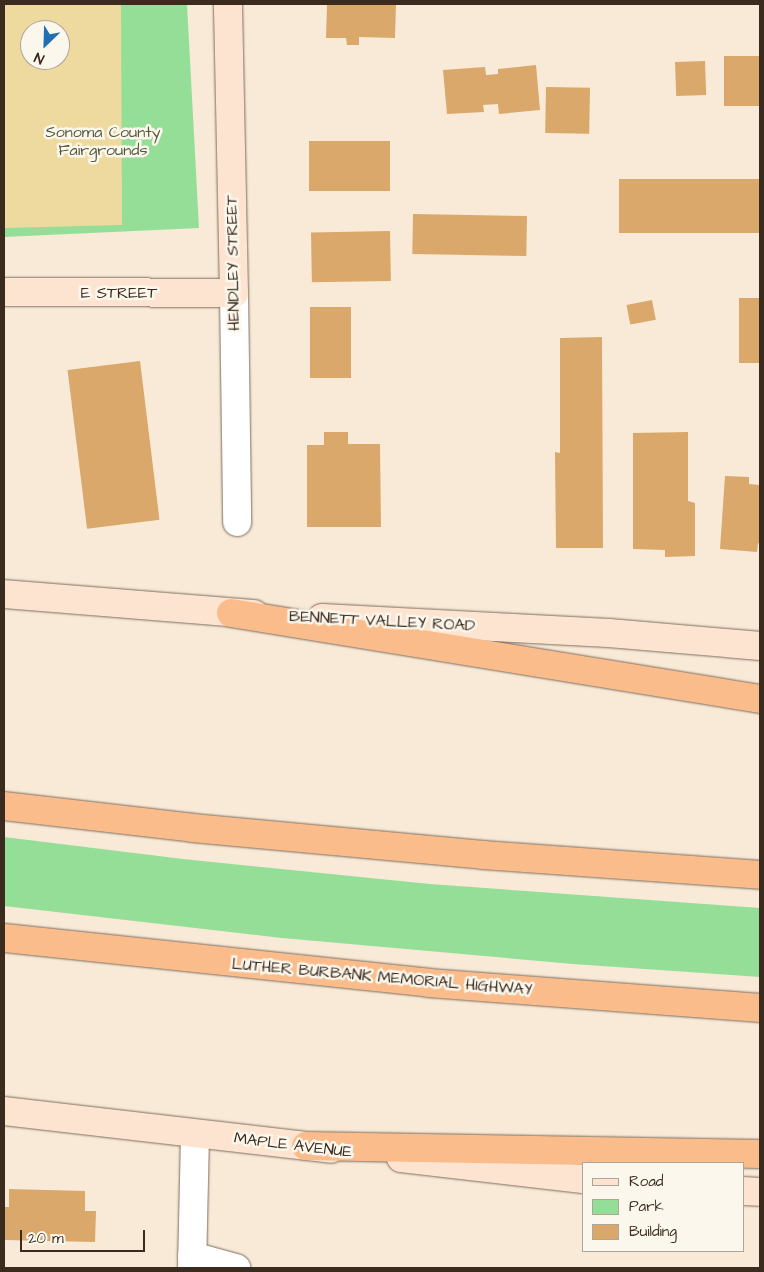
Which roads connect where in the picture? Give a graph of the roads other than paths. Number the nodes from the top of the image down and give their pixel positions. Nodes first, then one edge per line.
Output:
1 (228, 4) edge
2 (4, 292) edge
3 (234, 293) junction
4 (238, 522) dead end
5 (4, 594) edge
6 (231, 613) junction
7 (760, 646) edge
8 (760, 699) edge
9 (4, 806) edge
10 (760, 875) edge
11 (4, 938) edge
12 (760, 1008) edge
13 (4, 1111) edge
14 (195, 1134) junction
15 (306, 1146) junction
16 (760, 1154) edge
17 (582, 1179) edge
18 (744, 1191) edge
19 (760, 1192) edge
20 (192, 1262) edge
21 (236, 1268) edge

1 - 3 main road, HENDLEY STREET
2 - 3 main road, E STREET
3 - 4 street, HENDLEY STREET
5 - 6 main road, BENNETT VALLEY ROAD
6 - 7 main road, BENNETT VALLEY ROAD
6 - 8 highway
9 - 10 highway
11 - 12 highway, LUTHER BURBANK MEMORIAL HIGHWAY
13 - 14 main road, MAPLE AVENUE
14 - 15 main road, MAPLE AVENUE
14 - 20 street
15 - 16 highway
15 - 17 main road, MAPLE AVENUE
18 - 19 main road
20 - 21 street

